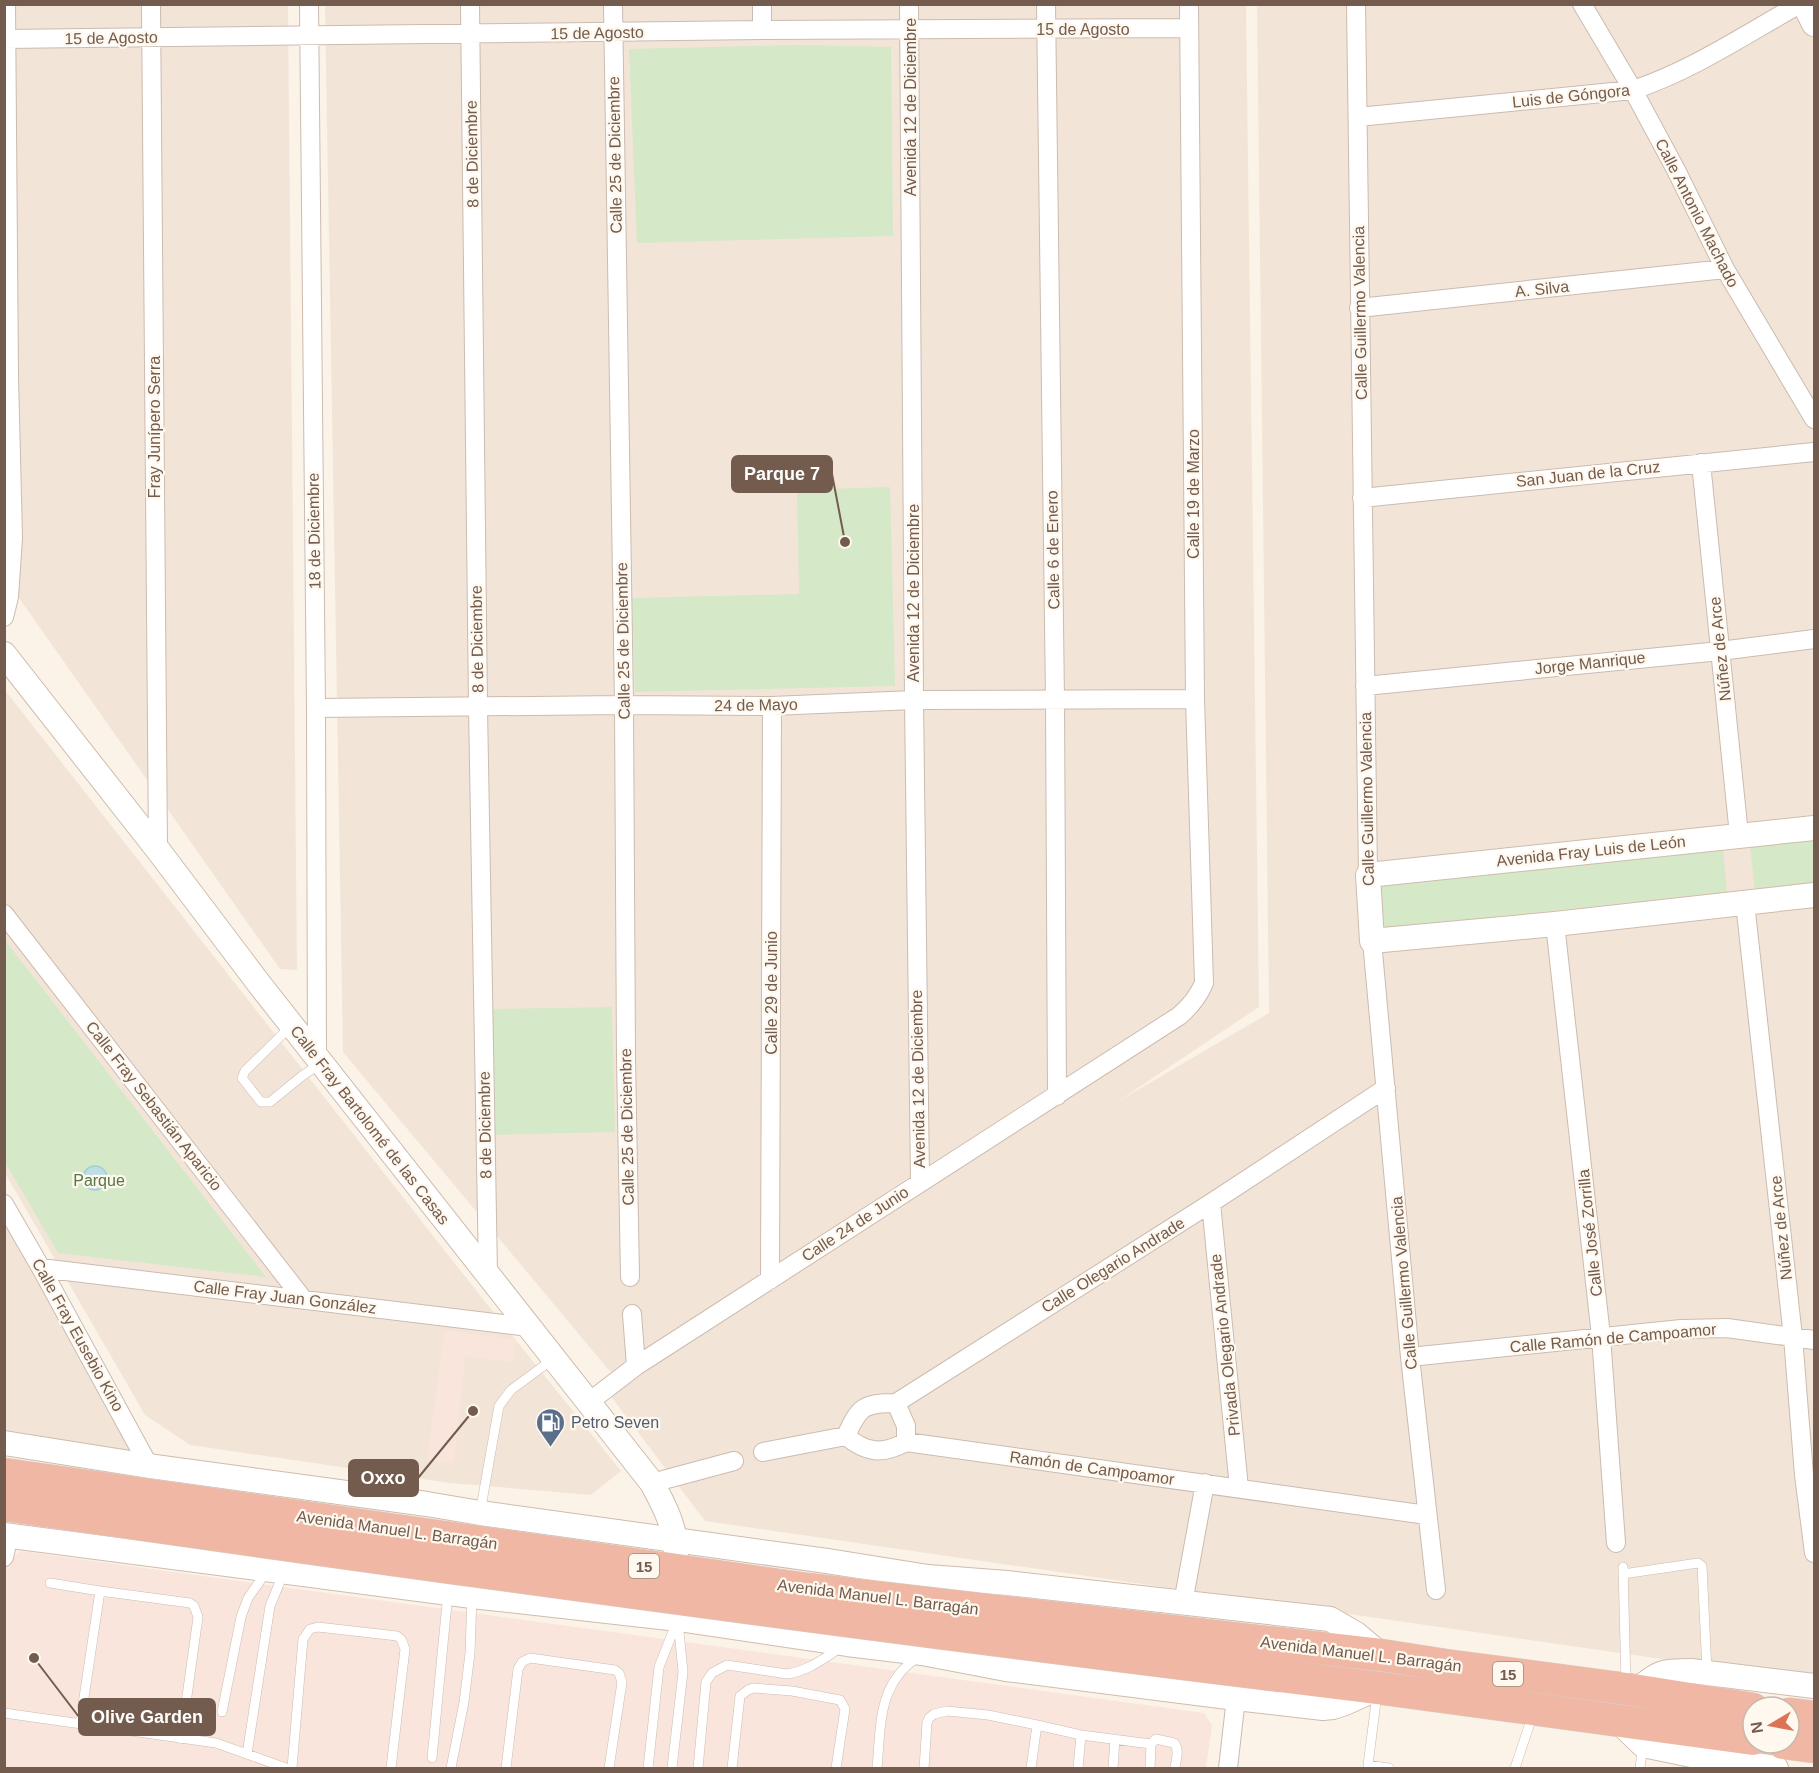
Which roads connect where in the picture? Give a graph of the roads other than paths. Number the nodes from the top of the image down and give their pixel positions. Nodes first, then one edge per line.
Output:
1 (6, 4) edge
2 (151, 4) edge
3 (309, 4) edge
4 (470, 4) edge
5 (613, 4) edge
6 (762, 4) edge
7 (909, 4) edge
8 (1046, 4) edge
9 (1189, 4) edge
10 (1356, 4) edge
11 (1582, 4) edge
12 (1800, 4) edge
13 (1804, 4) edge
14 (1815, 24) edge
15 (1189, 28) junction
16 (1046, 29) junction
17 (762, 30) junction
18 (910, 30) junction
19 (613, 32) junction
20 (309, 35) junction
21 (470, 35) junction
22 (151, 37) junction
23 (5, 39) edge
24 (1633, 90) junction
25 (1358, 117) junction
26 (1725, 269) junction
27 (1359, 308) junction
28 (1815, 419) edge
29 (1815, 452) edge
30 (1701, 463) junction
31 (1362, 498) junction
32 (4, 617) edge
33 (1815, 639) edge
34 (1720, 651) junction
35 (4, 654) edge
36 (1365, 686) junction
37 (1195, 699) junction
38 (914, 700) junction
39 (1055, 700) junction
40 (624, 705) junction
41 (772, 706) junction
42 (478, 707) junction
43 (316, 708) junction
44 (1815, 828) edge
45 (1739, 835) junction
46 (158, 850) junction
47 (1368, 875) junction
48 (1815, 895) edge
49 (1745, 903) junction
50 (4, 914) edge
51 (1555, 924) junction
52 (1372, 941) junction
53 (1204, 983) joint
54 (292, 1025) junction
55 (319, 1060) junction
56 (1386, 1088) junction
57 (1057, 1096) junction
58 (920, 1182) junction
59 (1211, 1203) junction
60 (4, 1204) edge
61 (42, 1268) junction
62 (488, 1274) junction
63 (630, 1277) dead end
64 (770, 1280) junction
65 (303, 1299) junction
66 (632, 1314) dead end
67 (529, 1327) junction
68 (1601, 1336) junction
69 (1793, 1336) junction
70 (1815, 1340) edge
71 (1410, 1357) junction
72 (554, 1359) junction
73 (636, 1366) junction
74 (589, 1402) junction
75 (896, 1403) junction
76 (846, 1436) junction
77 (906, 1442) junction
78 (4, 1443) edge
79 (763, 1452) dead end
80 (734, 1461) dead end
81 (149, 1466) junction
82 (4, 1474) edge
83 (652, 1483) junction
84 (1205, 1483) junction
85 (1239, 1488) junction
86 (427, 1504) junction
87 (4, 1505) edge
88 (1427, 1515) junction
89 (478, 1523) junction
90 (676, 1541) junction
91 (6, 1543) edge
92 (1616, 1543) dead end
93 (1815, 1553) edge
94 (475, 1554) dead end
95 (474, 1565) dead end
96 (275, 1571) junction
97 (928, 1577) junction
98 (50, 1583) dead end
99 (1007, 1583) junction
100 (405, 1586) junction
101 (1436, 1590) dead end
102 (100, 1591) junction
103 (448, 1593) junction
104 (472, 1596) junction
105 (1183, 1603) junction
106 (678, 1619) junction
107 (847, 1644) junction
108 (922, 1653) junction
109 (1381, 1655) junction
110 (1006, 1669) junction
111 (1707, 1673) junction
112 (1815, 1686) edge
113 (1378, 1688) junction
114 (1631, 1690) junction
115 (1236, 1698) junction
116 (1534, 1708) junction
117 (222, 1712) dead end
118 (4, 1713) edge
119 (1616, 1719) junction
120 (1741, 1722) edge
121 (1741, 1723) edge
122 (80, 1724) junction
123 (1037, 1725) junction
124 (1081, 1735) junction
125 (181, 1739) junction
126 (1115, 1739) junction
127 (1151, 1744) junction
128 (247, 1754) junction
129 (1642, 1757) edge
130 (432, 1758) dead end
131 (1711, 1764) edge
132 (286, 1768) edge
133 (292, 1768) edge
134 (391, 1768) edge
135 (451, 1768) edge
136 (506, 1768) edge
137 (609, 1768) edge
138 (648, 1768) edge
139 (672, 1768) edge
140 (698, 1768) edge
141 (732, 1768) edge
142 (836, 1768) edge
143 (877, 1768) edge
144 (924, 1768) edge
145 (1031, 1768) edge
146 (1078, 1768) edge
147 (1113, 1768) edge
148 (1150, 1768) edge
149 (1175, 1768) edge
150 (1228, 1768) edge
151 (1389, 1768) edge
152 (1515, 1768) edge
153 (1776, 1768) edge

1 - 23 street
2 - 22 street, Fray Junípero Serra
3 - 20 street, 18 de Diciembre
4 - 21 street, 8 de Diciembre
5 - 19 street, Calle 25 de Diciembre
6 - 17 street
7 - 18 street, Avenida 12 de Diciembre
8 - 16 street, Calle 6 de Enero
9 - 15 street, Calle 19 de Marzo
10 - 25 street, Calle Guillermo Valencia
11 - 24 street, Calle Antonio Machado
12 - 24 street, Luis de Góngora
13 - 14 street
15 - 16 street, 15 de Agosto
15 - 37 street, Calle 19 de Marzo
16 - 18 street, 15 de Agosto
16 - 39 street, Calle 6 de Enero
17 - 18 street, 15 de Agosto
17 - 19 street, 15 de Agosto
18 - 38 street, Avenida 12 de Diciembre
19 - 21 street, 15 de Agosto
19 - 40 street, Calle 25 de Diciembre
20 - 21 street, 15 de Agosto
20 - 22 street, 15 de Agosto
20 - 43 street, 18 de Diciembre
21 - 42 street, 8 de Diciembre
22 - 23 street, 15 de Agosto
22 - 46 street, Fray Junípero Serra
23 - 32 street
24 - 25 street, Luis de Góngora
24 - 26 street, Calle Antonio Machado
25 - 27 street, Calle Guillermo Valencia
26 - 27 street, A. Silva
26 - 28 street, Calle Antonio Machado
27 - 31 street, Calle Guillermo Valencia
29 - 30 street, San Juan de la Cruz
30 - 31 street, San Juan de la Cruz
30 - 34 street, Núñez de Arce
31 - 36 street, Calle Guillermo Valencia
33 - 34 street, Jorge Manrique
34 - 36 street, Jorge Manrique
34 - 45 street, Núñez de Arce
35 - 46 street, Calle Fray Bartolomé de las Casas
36 - 47 street, Calle Guillermo Valencia
37 - 39 street, 24 de Mayo
37 - 53 street, Calle 19 de Marzo
38 - 39 street, 24 de Mayo
38 - 41 street, 24 de Mayo
38 - 58 street, Avenida 12 de Diciembre
39 - 57 street, Calle 6 de Enero
40 - 41 street, 24 de Mayo
40 - 42 street, 24 de Mayo
40 - 63 street, Calle 25 de Diciembre
41 - 64 street, Calle 29 de Junio
42 - 43 street, 24 de Mayo
42 - 62 street, 8 de Diciembre
43 - 55 street, 18 de Diciembre
44 - 45 street, Avenida Fray Luis de León
45 - 47 street, Avenida Fray Luis de León
46 - 54 street, Calle Fray Bartolomé de las Casas
47 - 52 street, Calle Guillermo Valencia
48 - 49 street
49 - 51 street
49 - 69 street, Núñez de Arce
50 - 65 street, Calle Fray Sebastián Aparicio
51 - 52 street
51 - 68 street, Calle José Zorrilla
52 - 56 street, Calle Guillermo Valencia
53 - 57 street, Calle 24 de Junio
54 - 55 street, Calle Fray Bartolomé de las Casas
54 - 55 lane
55 - 62 street, Calle Fray Bartolomé de las Casas
56 - 59 street, Calle Olegario Andrade
56 - 71 street, Calle Guillermo Valencia
57 - 58 street, Calle 24 de Junio
58 - 64 street, Calle 24 de Junio
59 - 75 street, Calle Olegario Andrade
59 - 85 street, Privada Olegario Andrade
60 - 61 street, Calle Fray Eusebio Kino
61 - 65 street, Calle Fray Juan González
61 - 81 street, Calle Fray Eusebio Kino
62 - 67 street, Calle Fray Bartolomé de las Casas
64 - 73 street, Calle 24 de Junio
65 - 67 street, Calle Fray Juan González
66 - 73 street
67 - 72 street, Calle Fray Bartolomé de las Casas
68 - 69 street, Calle Ramón de Campoamor
68 - 71 street, Calle Ramón de Campoamor
68 - 92 street, Calle José Zorrilla
69 - 70 street, Calle Ramón de Campoamor
69 - 93 street, Núñez de Arce
71 - 88 street, Calle Guillermo Valencia
72 - 74 street, Calle Fray Bartolomé de las Casas
72 - 89 lane
73 - 74 street, Calle 24 de Junio
74 - 83 street, Calle Fray Bartolomé de las Casas
75 - 76 street, Calle Olegario Andrade
75 - 77 street
76 - 77 street, Ramón de Campoamor
76 - 79 street
77 - 84 street, Ramón de Campoamor
78 - 81 street
80 - 83 street
81 - 86 street
82 - 109 highway, Avenida Manuel L. Barragán / 15, bridge
83 - 90 street, Calle Fray Bartolomé de las Casas
84 - 85 street, Ramón de Campoamor
84 - 105 street
85 - 88 street, Ramón de Campoamor
86 - 89 street
86 - 100 street
87 - 113 highway, Avenida Manuel L. Barragán / 15, bridge
88 - 101 street, Calle Guillermo Valencia
89 - 90 street
89 - 94 lane
90 - 97 street
90 - 106 street, Calle Fray Bartolomé de las Casas
91 - 96 street
95 - 104 lane
96 - 100 street
96 - 117 lane
96 - 128 lane
97 - 99 street
97 - 108 street
98 - 102 lane
99 - 105 street
99 - 110 street
100 - 103 street
102 - 122 lane
102 - 125 lane
103 - 104 street
103 - 130 lane
104 - 106 street
104 - 135 lane
105 - 109 street
106 - 107 street
106 - 138 lane
106 - 139 lane
107 - 108 street
107 - 140 lane
108 - 110 street
108 - 143 lane
109 - 114 highway, Avenida Manuel L. Barragán / 15
110 - 115 street
111 - 112 street
111 - 114 street
111 - 114 lane
113 - 115 street
113 - 116 highway, Avenida Manuel L. Barragán / 15
113 - 151 lane
114 - 120 highway, Avenida Manuel L. Barragán / 15
115 - 150 street
116 - 119 highway, Avenida Manuel L. Barragán / 15
116 - 152 lane
118 - 122 lane
119 - 121 highway, Avenida Manuel L. Barragán / 15
119 - 129 street
122 - 125 lane
123 - 124 lane
123 - 144 lane
123 - 145 lane
124 - 126 lane
124 - 146 lane
125 - 128 lane
126 - 127 lane
126 - 147 lane
127 - 148 lane
127 - 149 lane
128 - 132 lane
129 - 131 street
131 - 153 street
133 - 134 lane
136 - 137 lane
141 - 142 lane

